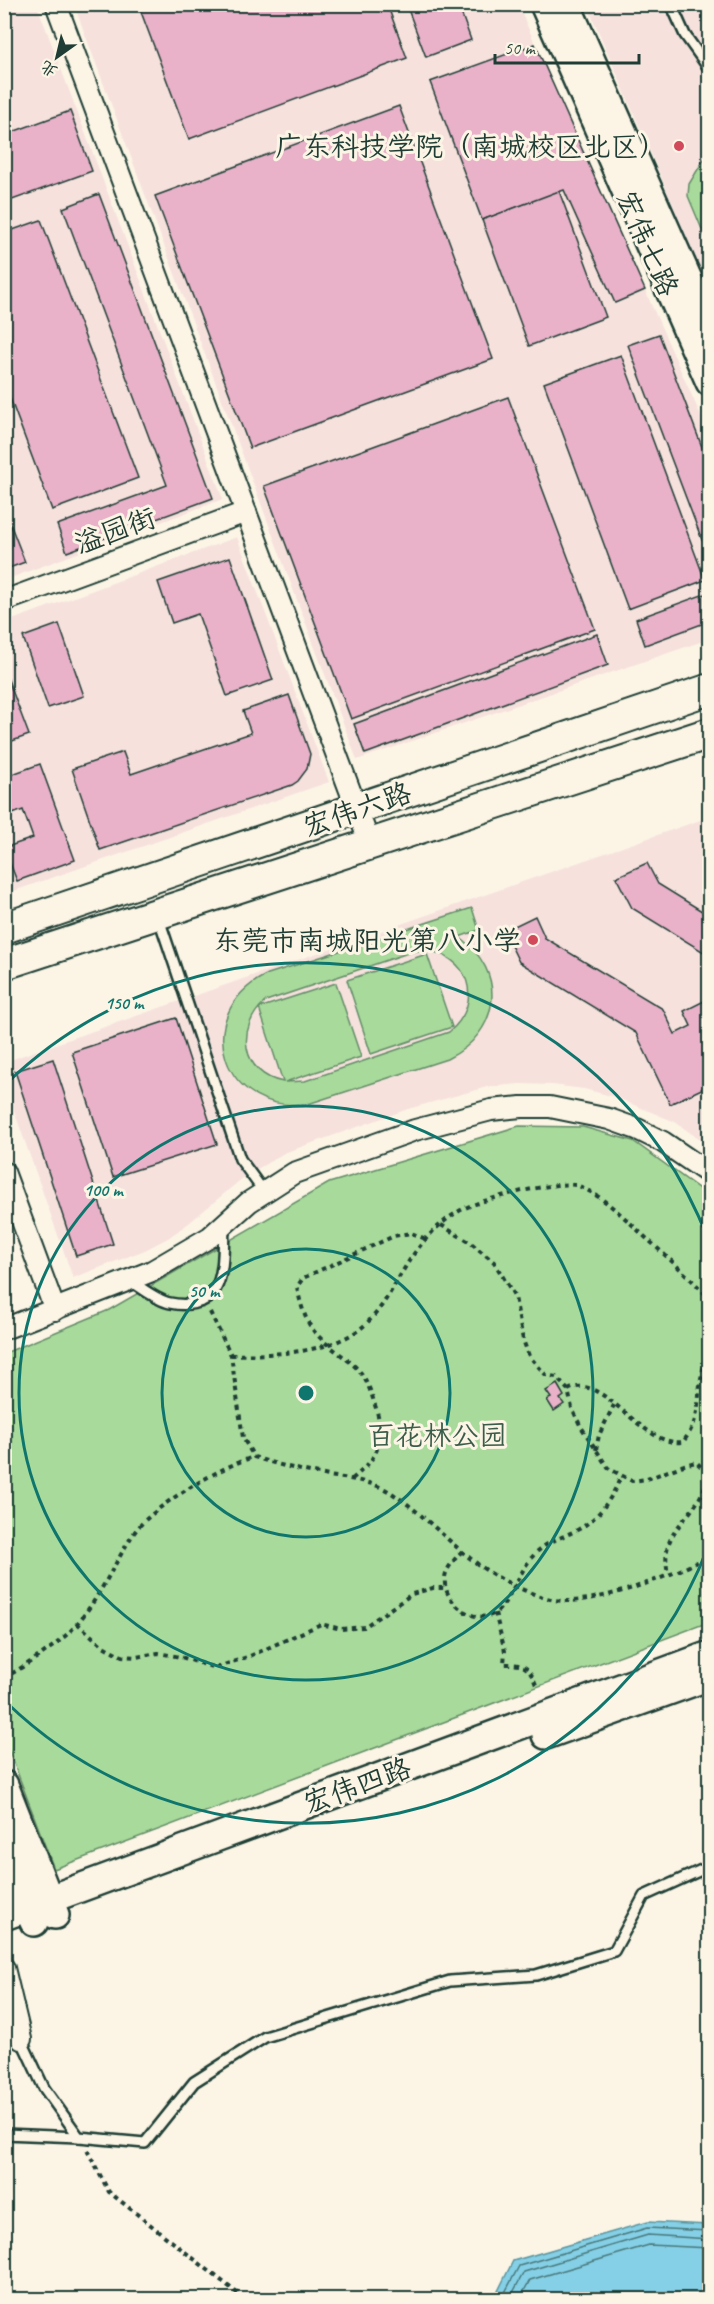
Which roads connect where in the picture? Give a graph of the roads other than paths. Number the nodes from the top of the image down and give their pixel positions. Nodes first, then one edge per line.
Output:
1 (56, 4) edge
2 (544, 4) edge
3 (566, 4) edge
4 (671, 4) edge
5 (710, 70) edge
6 (710, 329) edge
7 (710, 382) edge
8 (246, 512) junction
9 (4, 601) edge
10 (710, 688) edge
11 (710, 733) edge
12 (357, 809) junction
13 (370, 844) junction
14 (158, 914) junction
15 (4, 928) edge
16 (4, 964) edge
17 (4, 1172) edge
18 (710, 1174) edge
19 (264, 1192) junction
20 (225, 1224) junction
21 (129, 1280) junction
22 (55, 1310) junction
23 (4, 1329) edge
24 (710, 1655) edge
25 (710, 1676) edge
26 (4, 1785) edge
27 (4, 1848) edge
28 (710, 1866) edge
29 (34, 1912) edge
30 (4, 1934) edge
31 (4, 1968) edge
32 (21, 2039) joint
33 (4, 2134) edge
34 (80, 2137) junction

1 - 8 street
2 - 7 street, 宏伟七路
3 - 6 street, 宏伟七路
4 - 5 lane
8 - 9 street, 溢园街
8 - 12 street
10 - 12 main road, 宏伟六路
11 - 13 main road, 宏伟六路
12 - 13 street
12 - 15 main road, 宏伟六路
13 - 14 main road, 宏伟六路
14 - 16 main road, 宏伟六路
14 - 19 lane
17 - 22 street
18 - 19 street
19 - 20 street
20 - 21 street
20 - 21 lane
21 - 22 street
22 - 23 street
24 - 29 street, 宏伟四路
25 - 29 street, 宏伟四路
26 - 29 street
27 - 29 street
28 - 34 lane
29 - 30 street, 宏伟四路
31 - 32 street
32 - 34 lane
33 - 34 lane

